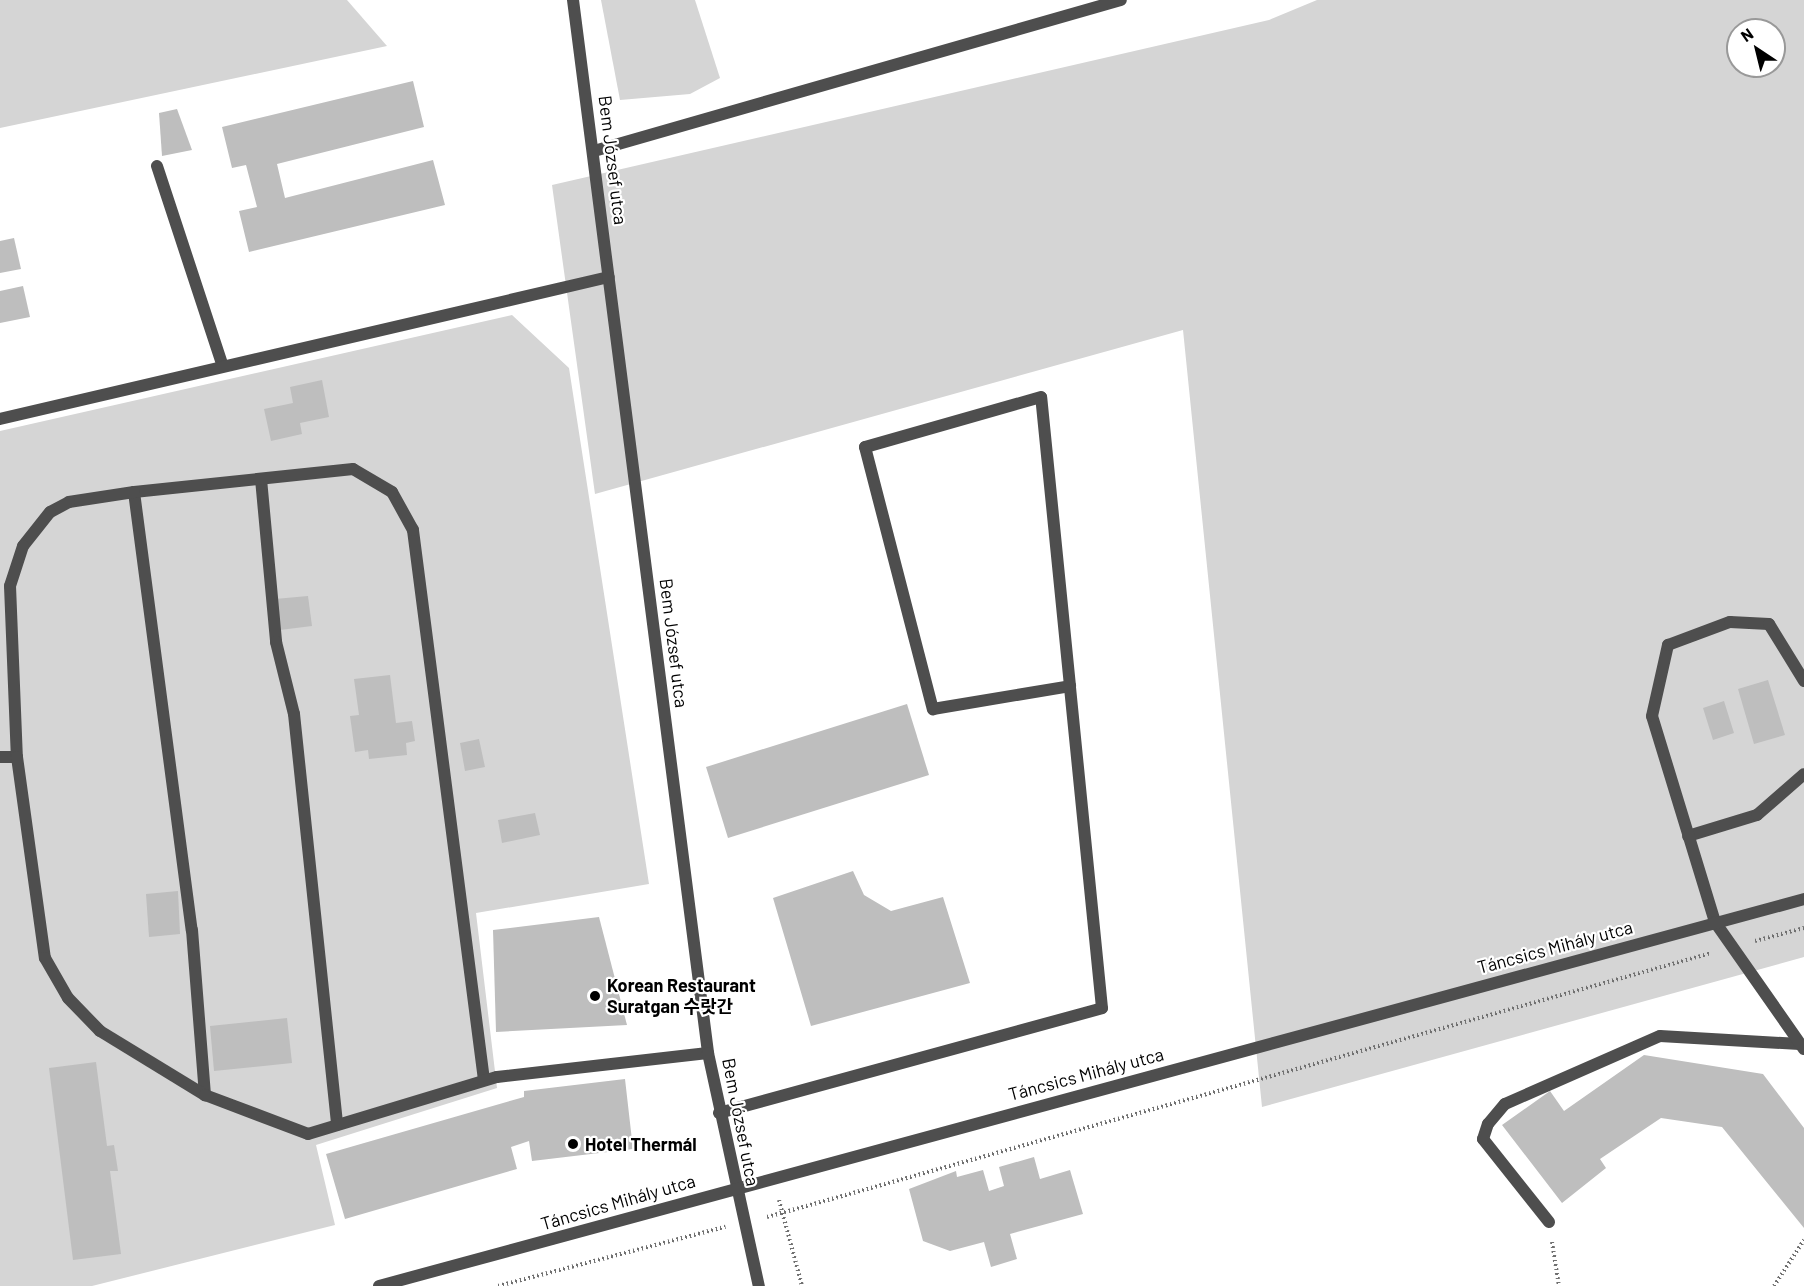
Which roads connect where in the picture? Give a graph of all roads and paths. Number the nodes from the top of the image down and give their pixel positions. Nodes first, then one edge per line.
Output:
1 (573, 0) edge
2 (1121, 0) edge
3 (594, 151) junction
4 (158, 166) dead end
5 (609, 277) junction
6 (222, 364) junction
7 (0, 420) edge
8 (261, 479) junction
9 (134, 492) junction
10 (1804, 681) edge
11 (1070, 686) junction
12 (0, 757) edge
13 (17, 757) junction
14 (1804, 774) edge
15 (1688, 836) junction
16 (1804, 899) edge
17 (1715, 922) junction
18 (1804, 928) edge
19 (1729, 948) junction
20 (1802, 1046) edge
21 (708, 1053) junction
22 (484, 1080) junction
23 (205, 1095) junction
24 (719, 1113) junction
25 (337, 1125) junction
26 (772, 1178) junction
27 (735, 1186) junction
28 (783, 1214) junction
29 (743, 1222) junction
30 (1549, 1222) joint
31 (1804, 1240) edge
32 (379, 1286) edge
33 (498, 1286) edge
34 (759, 1286) edge
35 (802, 1286) edge
36 (1559, 1286) edge
37 (1774, 1286) edge

1 - 3 street, Bem József utca
2 - 3 street
3 - 5 street, Bem József utca
4 - 6 street
5 - 6 street
5 - 21 street, Bem József utca
6 - 7 street
8 - 9 street
8 - 22 street
8 - 25 street
9 - 13 street
9 - 23 street
10 - 15 street
11 - 11 street
11 - 24 street
12 - 13 street
13 - 23 street
14 - 15 street
15 - 17 street
16 - 17 street, Táncsics Mihály utca
17 - 19 street
17 - 26 street, Táncsics Mihály utca
18 - 19 path
19 - 20 street
19 - 28 path
20 - 30 street
21 - 22 street
21 - 24 street, Bem József utca
22 - 25 street
23 - 25 street
24 - 27 street, Bem József utca
26 - 27 street, Táncsics Mihály utca
26 - 28 path
27 - 29 street, Bem József utca
27 - 32 street, Táncsics Mihály utca
28 - 29 path
28 - 35 path
29 - 33 path
29 - 34 street, Bem József utca
30 - 36 path
31 - 37 path

